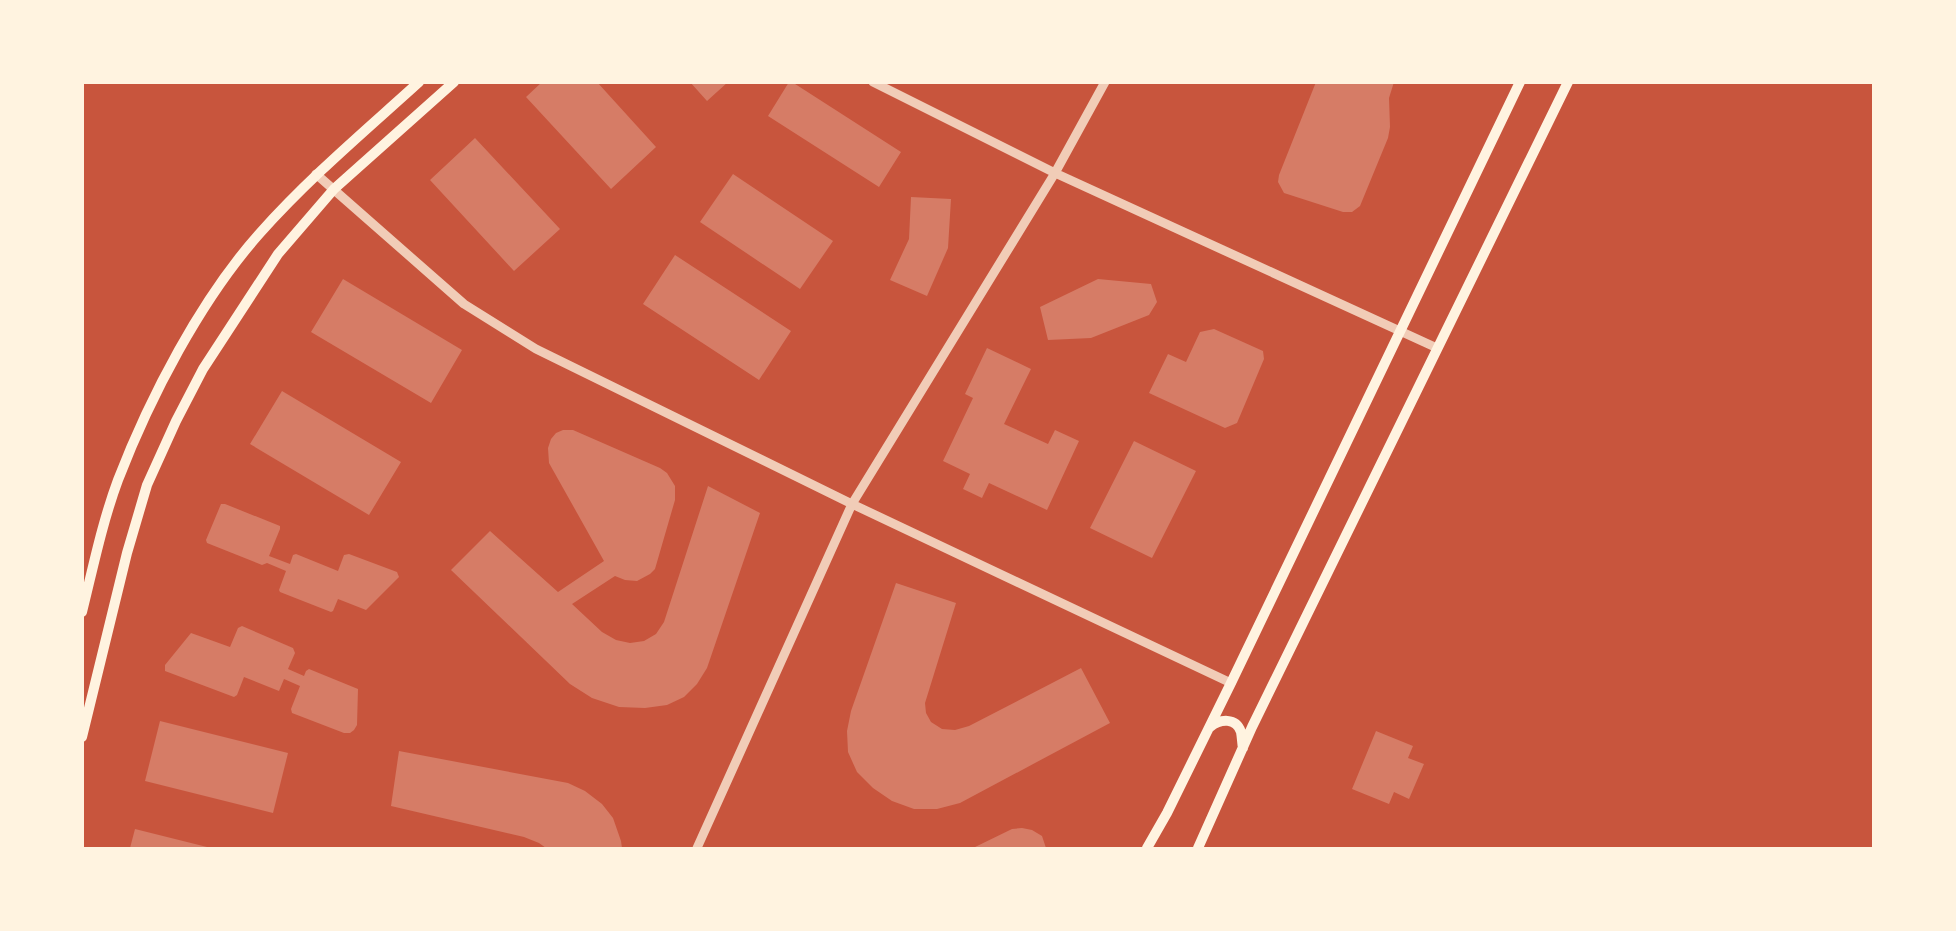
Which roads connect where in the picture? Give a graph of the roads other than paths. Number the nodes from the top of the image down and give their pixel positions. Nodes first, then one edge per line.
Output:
1 (419, 82) edge
2 (454, 82) edge
3 (873, 82) edge
4 (1105, 82) edge
5 (1520, 82) edge
6 (1568, 82) edge
7 (1055, 173) junction
8 (316, 174) junction
9 (334, 189) junction
10 (1401, 332) junction
11 (1437, 348) junction
12 (852, 504) junction
13 (82, 612) edge
14 (1231, 683) junction
15 (1209, 728) junction
16 (82, 737) edge
17 (1243, 748) junction
18 (697, 849) edge
19 (1147, 849) edge
20 (1198, 849) edge

1 - 8 main road
2 - 9 main road
3 - 7 street
4 - 7 street
5 - 10 main road
6 - 11 main road
7 - 10 street
7 - 12 street
8 - 9 street
8 - 13 main road
9 - 12 street
9 - 16 main road
10 - 11 street
10 - 14 main road
11 - 17 main road
12 - 14 street
12 - 18 street
14 - 15 main road
15 - 17 main road
15 - 19 main road
17 - 20 main road

